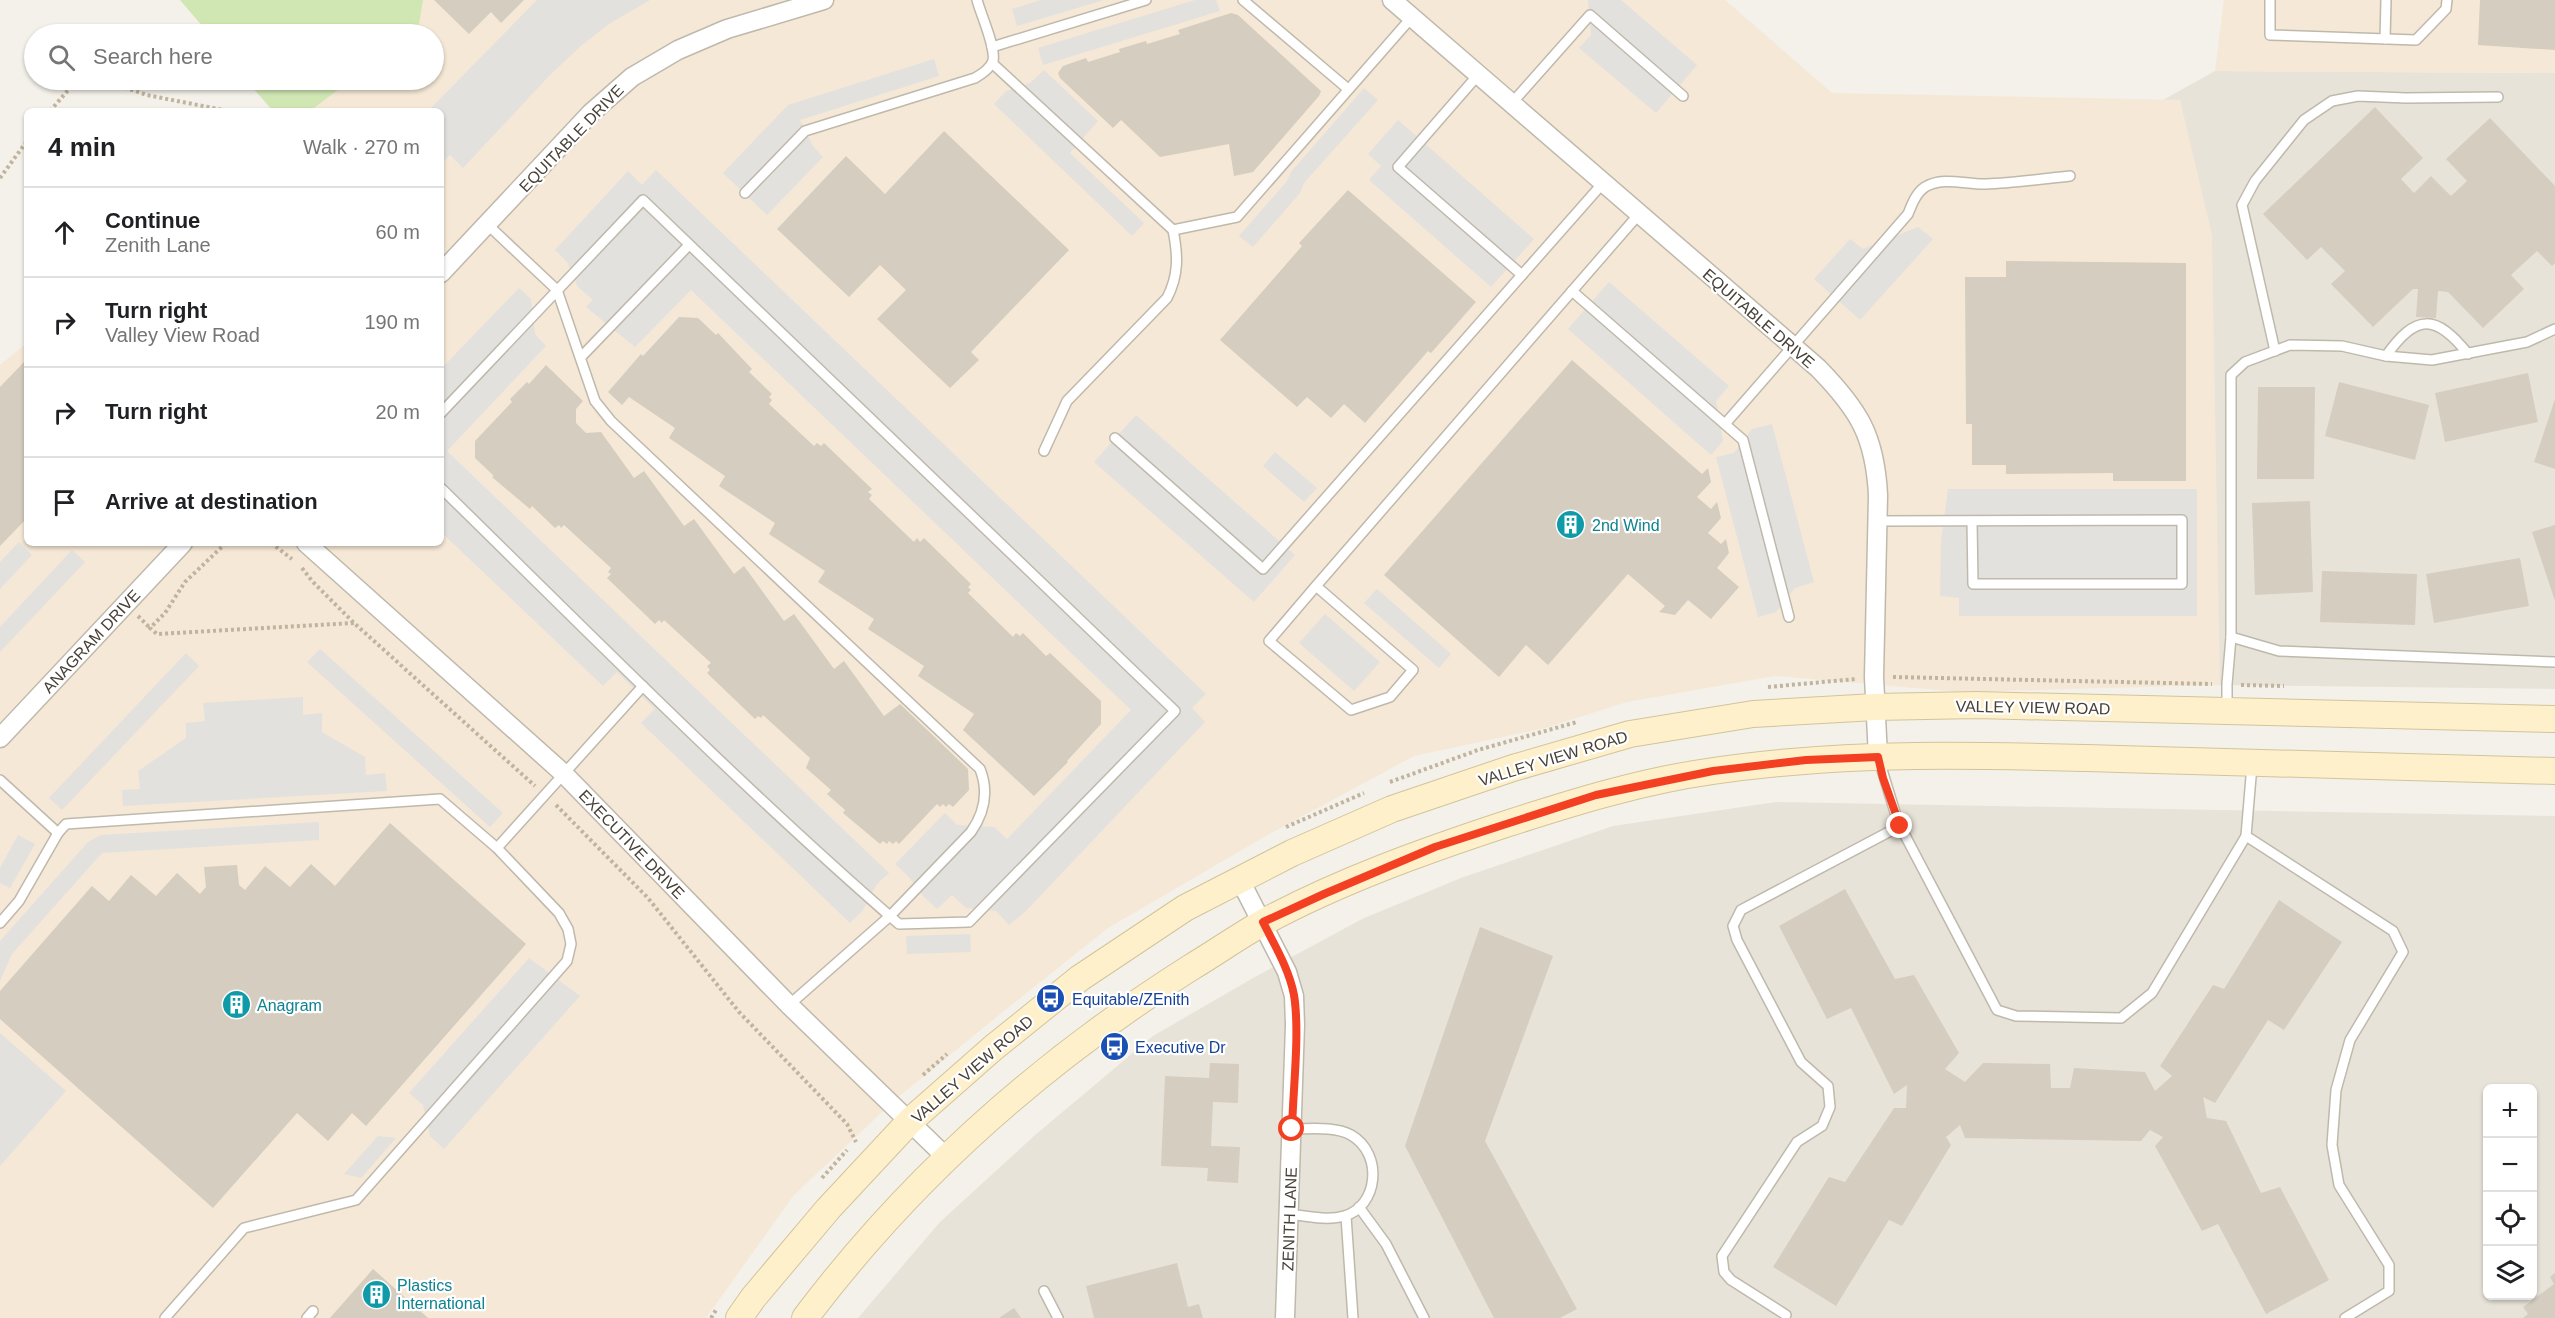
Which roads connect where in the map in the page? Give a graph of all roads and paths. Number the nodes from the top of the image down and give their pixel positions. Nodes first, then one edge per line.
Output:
1 (824, 0) edge
2 (976, 0) edge
3 (1146, 0) edge
4 (1243, 0) edge
5 (1392, 0) edge
6 (2270, 0) edge
7 (2386, 0) edge
8 (2447, 0) edge
9 (1412, 17) junction
10 (2385, 39) junction
11 (992, 48) junction
12 (992, 63) junction
13 (1478, 75) junction
14 (1348, 89) junction
15 (68, 90) edge
16 (132, 90) edge
17 (1683, 96) dead end
18 (2498, 97) dead end
19 (1511, 104) junction
20 (53, 108) edge
21 (213, 108) edge
22 (24, 145) edge
23 (2070, 176) dead end
24 (0, 178) edge
25 (1604, 183) junction
26 (745, 193) dead end
27 (1639, 214) junction
28 (488, 225) junction
29 (1173, 230) junction
30 (689, 245) junction
31 (444, 270) edge
32 (1522, 275) junction
33 (557, 290) junction
34 (1572, 291) junction
35 (2555, 329) edge
36 (1792, 346) junction
37 (2275, 351) junction
38 (2468, 354) junction
39 (2385, 356) junction
40 (581, 357) junction
41 (444, 410) edge
42 (1725, 424) junction
43 (1115, 438) dead end
44 (1044, 451) dead end
45 (444, 491) edge
46 (1878, 521) junction
47 (1972, 521) junction
48 (180, 546) edge
49 (223, 546) edge
50 (276, 546) edge
51 (309, 546) edge
52 (1316, 586) junction
53 (1789, 617) dead end
54 (354, 623) junction
55 (2232, 637) junction
56 (2555, 662) edge
57 (1874, 677) junction
58 (2227, 684) junction
59 (643, 686) junction
60 (2289, 687) dead end
61 (1759, 689) dead end
62 (1875, 707) junction
63 (2227, 710) junction
64 (2555, 719) edge
65 (1586, 720) dead end
66 (0, 738) edge
67 (1878, 757) junction
68 (2253, 762) junction
69 (2555, 771) edge
70 (563, 773) junction
71 (0, 780) edge
72 (1388, 783) dead end
73 (1367, 792) dead end
74 (545, 794) junction
75 (1900, 826) junction
76 (1281, 830) dead end
77 (58, 833) junction
78 (2246, 836) junction
79 (497, 848) junction
80 (1240, 880) junction
81 (890, 916) junction
82 (1263, 922) junction
83 (0, 923) edge
84 (789, 1005) junction
85 (949, 1053) dead end
86 (902, 1113) junction
87 (1292, 1129) junction
88 (863, 1135) dead end
89 (856, 1142) junction
90 (947, 1158) junction
91 (820, 1180) dead end
92 (1359, 1207) junction
93 (1289, 1214) junction
94 (1346, 1216) junction
95 (1044, 1291) dead end
96 (728, 1313) edge
97 (1786, 1315) dead end
98 (165, 1318) edge
99 (711, 1318) edge
100 (805, 1318) edge
101 (1058, 1318) edge
102 (1285, 1318) edge
103 (1353, 1318) edge
104 (1424, 1318) edge
105 (2345, 1318) edge

1 - 28 street, EQUITABLE DRIVE
2 - 11 lane
3 - 11 lane
4 - 14 lane
5 - 9 street, EQUITABLE DRIVE
6 - 10 lane
7 - 10 lane
8 - 10 lane
9 - 13 street, EQUITABLE DRIVE
9 - 14 lane
11 - 12 lane
12 - 26 lane
12 - 29 lane
13 - 19 street, EQUITABLE DRIVE
13 - 32 lane
14 - 29 lane
15 - 20 path
16 - 21 path
17 - 19 lane
18 - 37 lane
19 - 25 street, EQUITABLE DRIVE
22 - 24 path
23 - 36 lane
25 - 27 street, EQUITABLE DRIVE
25 - 32 lane
27 - 34 lane
27 - 36 street, EQUITABLE DRIVE
28 - 31 street, EQUITABLE DRIVE
28 - 33 lane
29 - 44 lane
30 - 33 lane
30 - 40 lane
30 - 81 lane
32 - 43 lane
33 - 40 lane
33 - 41 lane
34 - 42 lane
34 - 52 lane
35 - 38 lane
36 - 42 lane
36 - 46 street, EQUITABLE DRIVE
37 - 39 lane
37 - 55 lane
38 - 39 lane
38 - 39 lane
40 - 81 lane
42 - 53 lane
45 - 59 lane
46 - 47 lane
46 - 57 street, EQUITABLE DRIVE
47 - 47 lane
48 - 66 street, ANAGRAM DRIVE
49 - 54 path
50 - 54 path
51 - 70 street, EXECUTIVE DRIVE
52 - 52 lane
54 - 74 path
55 - 56 lane
55 - 58 lane
57 - 58 path
57 - 61 path
57 - 62 street, EQUITABLE DRIVE
58 - 60 path
58 - 63 lane
59 - 70 lane
59 - 81 lane
62 - 63 main road, VALLEY VIEW ROAD
62 - 67 street, EQUITABLE DRIVE
62 - 80 main road, VALLEY VIEW ROAD
63 - 64 main road, VALLEY VIEW ROAD
65 - 72 path
67 - 68 main road
67 - 75 lane
67 - 82 main road
68 - 69 main road
68 - 78 lane
70 - 74 lane
70 - 84 street, EXECUTIVE DRIVE
71 - 77 lane
73 - 76 path
74 - 79 lane
74 - 89 path
75 - 78 lane
75 - 97 lane
77 - 79 lane
77 - 83 lane
78 - 105 lane
79 - 98 lane
80 - 82 street, ZENITH LANE
80 - 86 main road, VALLEY VIEW ROAD
81 - 84 lane
82 - 87 street, ZENITH LANE
82 - 90 main road
84 - 86 street, EXECUTIVE DRIVE
85 - 86 path
86 - 90 street, EXECUTIVE DRIVE
86 - 96 main road, VALLEY VIEW ROAD
87 - 92 lane
87 - 93 street, ZENITH LANE
88 - 89 path
89 - 91 path
90 - 100 main road
92 - 94 lane
92 - 104 lane
93 - 94 lane
93 - 102 street, ZENITH LANE
94 - 103 lane
95 - 101 lane
96 - 99 path

